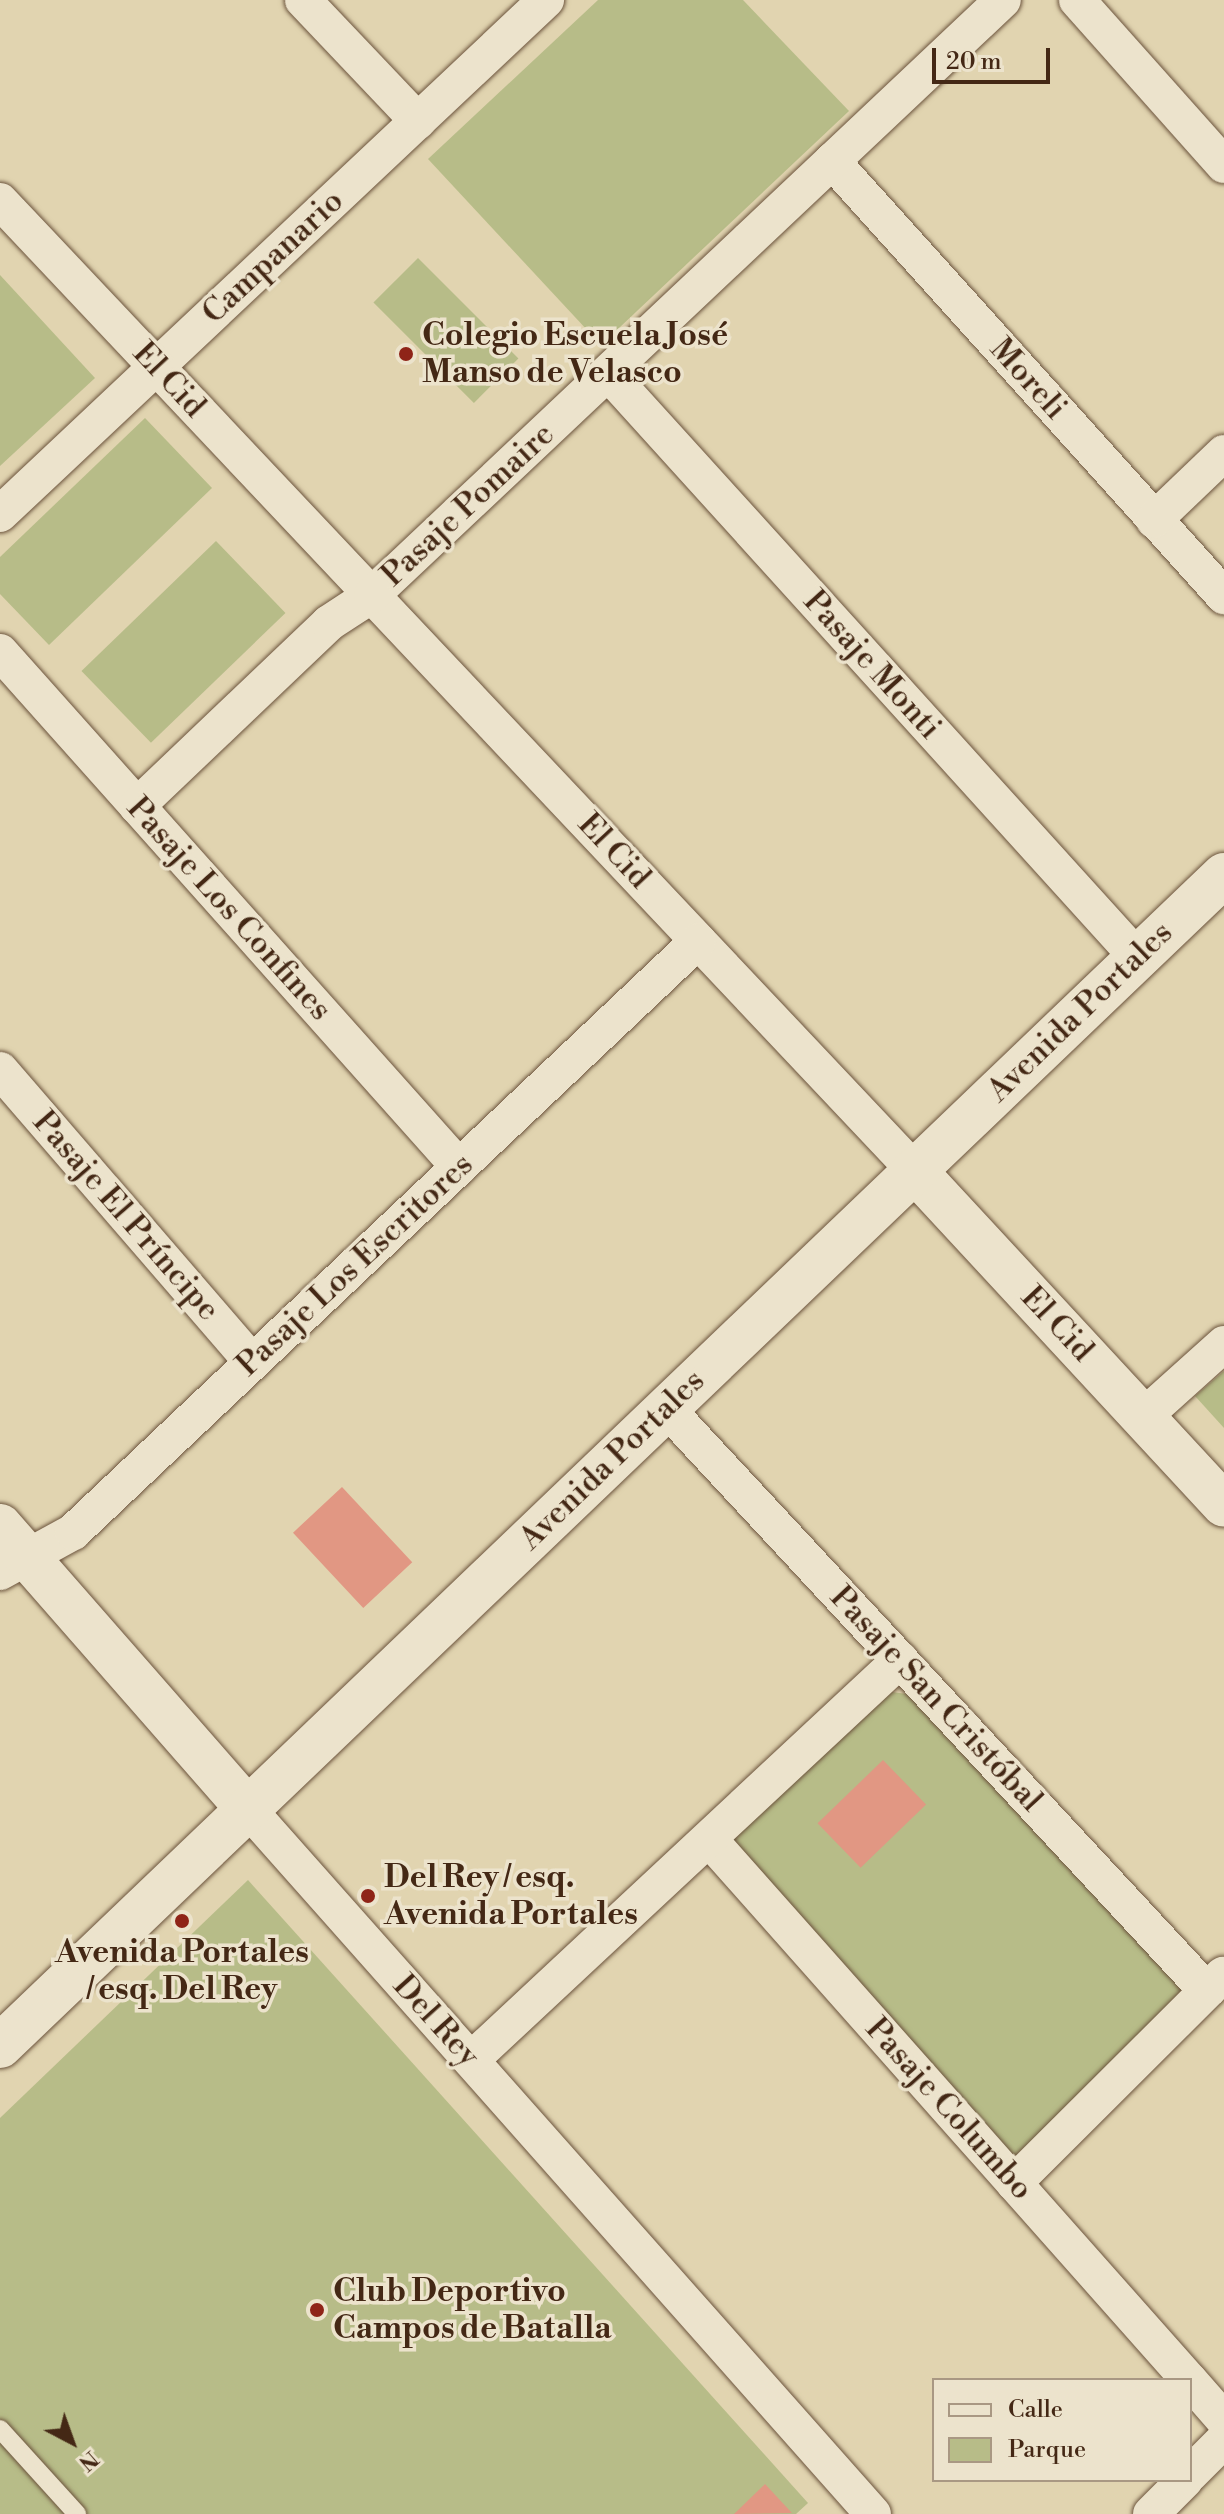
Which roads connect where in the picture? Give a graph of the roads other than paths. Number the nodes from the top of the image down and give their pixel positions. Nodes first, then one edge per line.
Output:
1 (303, 0) edge
2 (546, 0) edge
3 (1003, 0) edge
4 (1077, 0) edge
5 (418, 121) junction
6 (832, 161) junction
7 (1224, 165) edge
8 (0, 201) edge
9 (156, 366) junction
10 (608, 373) junction
11 (1224, 453) edge
12 (0, 514) edge
13 (1154, 520) junction
14 (372, 595) junction
15 (1224, 596) edge
16 (0, 652) edge
17 (137, 806) junction
18 (1224, 875) edge
19 (698, 941) junction
20 (1137, 957) junction
21 (0, 1070) edge
22 (459, 1167) junction
23 (914, 1170) junction
24 (1224, 1344) edge
25 (252, 1362) junction
26 (666, 1408) junction
27 (1143, 1417) junction
28 (1224, 1505) edge
29 (9, 1552) edge
30 (900, 1660) junction
31 (248, 1809) junction
32 (709, 1839) junction
33 (1215, 1982) edge
34 (0, 2046) edge
35 (471, 2060) junction
36 (1014, 2183) junction
37 (1186, 2378) edge
38 (1192, 2384) edge
39 (1224, 2420) edge
40 (0, 2429) edge
41 (1224, 2440) edge
42 (1192, 2472) edge
43 (1183, 2482) edge
44 (77, 2514) edge
45 (873, 2514) edge
46 (1151, 2514) edge

1 - 5 street
2 - 5 street, Campanario
3 - 6 street, Pasaje Pomaire
4 - 7 street
5 - 9 street, Campanario
6 - 10 street, Pasaje Pomaire
6 - 13 street, Moreli
8 - 9 street, El Cid
9 - 12 street, Campanario
9 - 14 street, El Cid
10 - 14 street, Pasaje Pomaire
10 - 20 street, Pasaje Monti
11 - 13 street
13 - 15 street, Moreli
14 - 17 street, Pasaje Pomaire
14 - 19 street, El Cid
16 - 17 street, Pasaje Los Confines
17 - 22 street, Pasaje Los Confines
18 - 20 main road, Avenida Portales
19 - 22 street, Pasaje Los Escritores
19 - 23 street, El Cid
20 - 23 main road, Avenida Portales
21 - 25 street, Pasaje El Príncipe
22 - 25 street, Pasaje Los Escritores
23 - 26 main road, Avenida Portales
23 - 27 main road, El Cid
24 - 27 street
25 - 29 street, Pasaje Los Escritores
26 - 30 street, Pasaje San Cristóbal
26 - 31 main road, Avenida Portales
27 - 28 main road, El Cid
29 - 31 main road, Del Rey
30 - 32 street
30 - 33 street, Pasaje San Cristóbal
31 - 34 main road, Avenida Portales
31 - 35 street, Del Rey
32 - 35 street
32 - 36 street, Pasaje Columbo
33 - 36 street
35 - 45 street, Del Rey
36 - 37 street, Pasaje Columbo
38 - 39 street, Pasaje Columbo
40 - 44 lane
41 - 42 street
43 - 46 street

